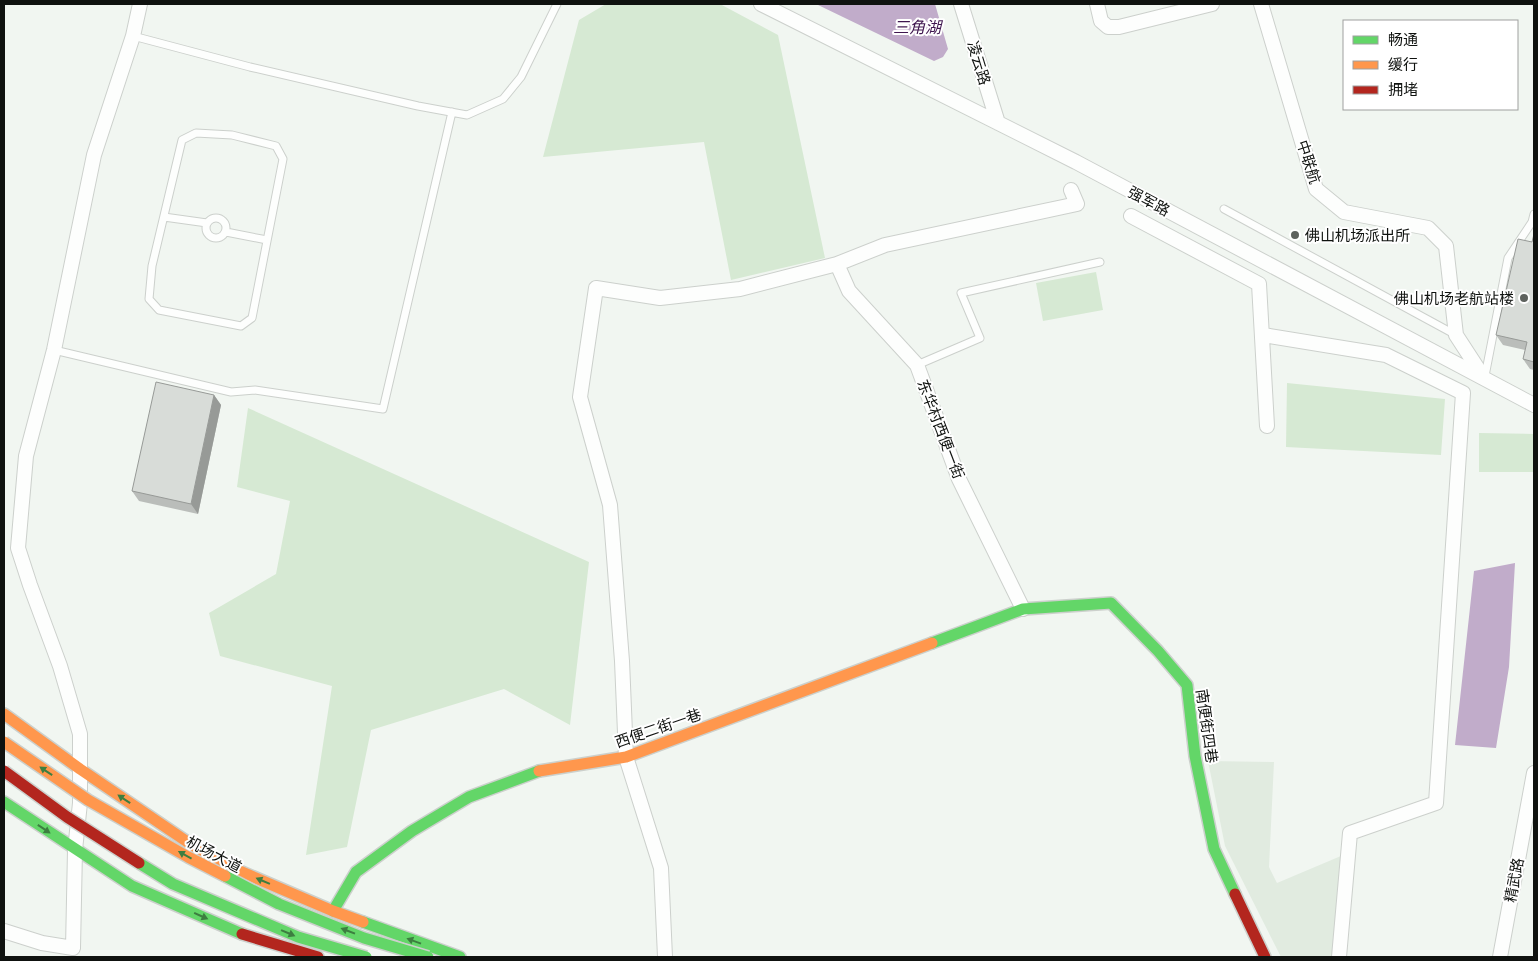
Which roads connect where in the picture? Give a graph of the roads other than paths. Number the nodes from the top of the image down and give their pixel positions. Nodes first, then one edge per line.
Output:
1 (140, 4) edge
2 (557, 4) edge
3 (761, 4) edge
4 (961, 4) edge
5 (1098, 4) edge
6 (1212, 4) edge
7 (1261, 4) edge
8 (1187, 7) edge
9 (133, 36) junction
10 (452, 112) junction
11 (998, 123) junction
12 (1070, 190) dead end
13 (1224, 209) dead end
14 (1534, 214) edge
15 (1131, 216) dead end
16 (164, 217) junction
17 (207, 223) junction
18 (226, 232) junction
19 (267, 240) junction
20 (1100, 262) dead end
21 (837, 264) junction
22 (1262, 335) junction
23 (1456, 335) junction
24 (54, 350) junction
25 (917, 365) junction
26 (1484, 379) junction
27 (1534, 405) edge
28 (1267, 426) dead end
29 (1023, 609) junction
30 (4, 714) edge
31 (20, 726) junction
32 (4, 742) edge
33 (4, 748) edge
34 (626, 757) junction
35 (80, 769) junction
36 (4, 771) edge
37 (1534, 773) edge
38 (4, 802) edge
39 (75, 850) junction
40 (333, 911) junction
41 (4, 931) edge
42 (72, 952) edge
43 (318, 957) edge
44 (366, 957) edge
45 (428, 957) edge
46 (460, 957) edge
47 (665, 957) edge
48 (1265, 957) edge
49 (1339, 957) edge
50 (1500, 957) edge

1 - 9 street
2 - 10 lane
3 - 11 street, 强军路
4 - 11 street, 凌云路
5 - 8 street
6 - 8 street
7 - 23 street, 中联航
9 - 10 lane
9 - 24 street
10 - 24 lane
11 - 26 street, 强军路
12 - 21 street
13 - 23 lane
14 - 26 lane
15 - 22 street
16 - 17 lane
16 - 19 lane
16 - 19 lane
17 - 18 lane
17 - 18 lane
18 - 19 lane
20 - 25 lane
21 - 25 street, 东华村西便一街
21 - 34 street
22 - 28 street
22 - 49 street
23 - 26 street, 中联航
24 - 35 street
25 - 29 street, 东华村西便一街
26 - 27 street, 强军路
29 - 34 street, 西便二街一巷
29 - 48 street, 南便街四巷
30 - 31 street
31 - 33 street
31 - 35 street
45 -> 32 street, 机场大道, bridge
34 - 40 street, 西便二街一巷
34 - 47 street
35 - 39 street
40 -> 35 street
36 -> 44 street, bridge
37 - 50 street, 精武路
38 -> 39 street
39 - 42 street
39 -> 43 street
46 -> 40 street
41 - 42 street

